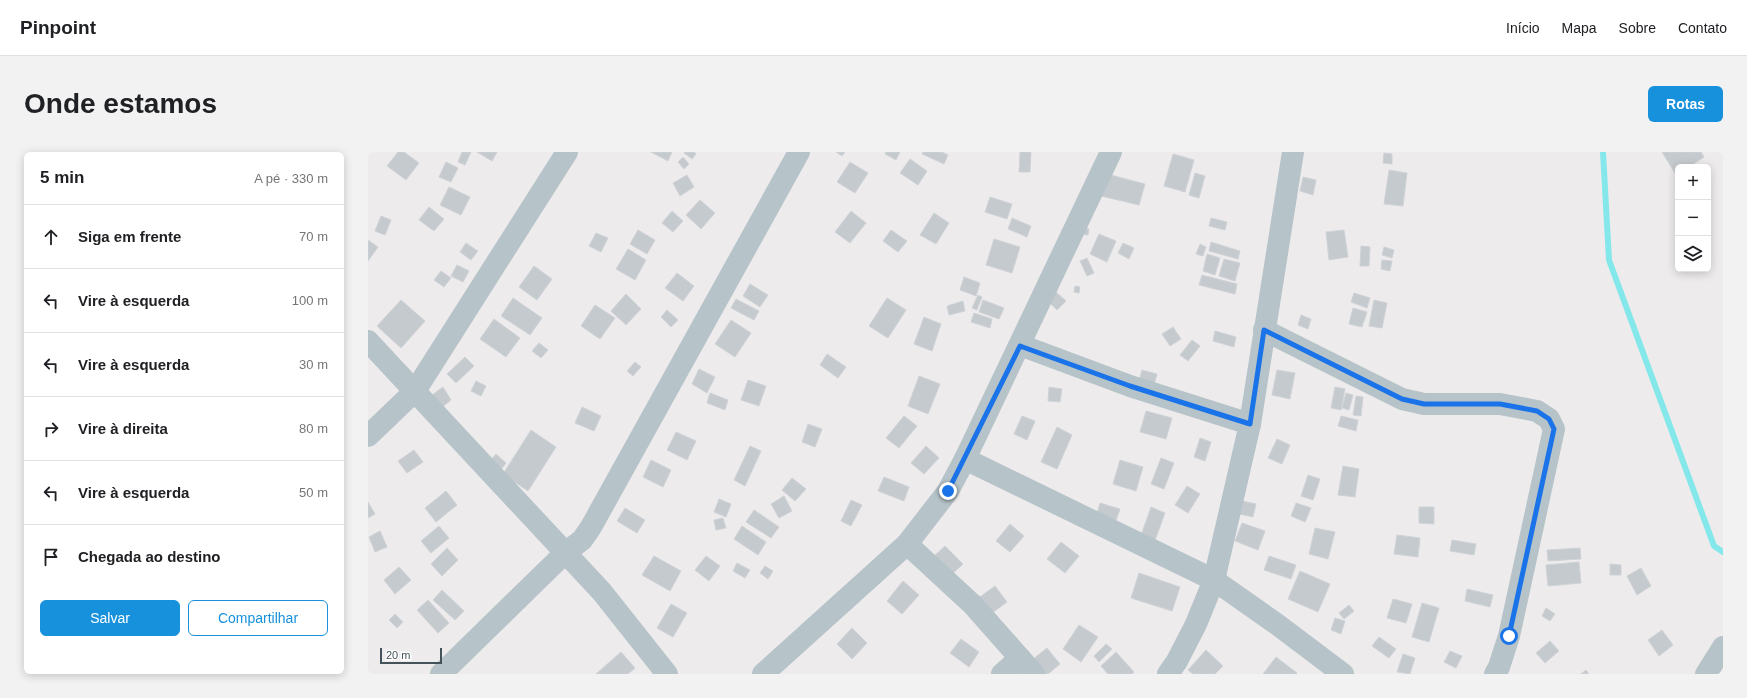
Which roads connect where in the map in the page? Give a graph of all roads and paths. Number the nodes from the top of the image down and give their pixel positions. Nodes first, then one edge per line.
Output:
1 (567, 152) edge
2 (799, 152) edge
3 (1111, 152) edge
4 (1293, 152) edge
5 (1264, 330) junction
6 (368, 341) edge
7 (1020, 346) junction
8 (415, 391) junction
9 (1250, 424) junction
10 (368, 436) edge
11 (965, 458) junction
12 (907, 544) junction
13 (566, 552) junction
14 (1214, 580) junction
15 (1723, 647) edge
16 (1027, 666) edge
17 (441, 674) edge
18 (667, 674) edge
19 (763, 674) edge
20 (1002, 674) edge
21 (1168, 674) edge
22 (1343, 674) edge
23 (1494, 674) edge
24 (1706, 674) edge

1 - 8 street
2 - 13 street
3 - 7 street
4 - 5 street
5 - 9 street
5 - 23 street
6 - 8 street
7 - 9 street
7 - 11 street
8 - 10 street
8 - 13 street
9 - 14 street
11 - 12 street
11 - 14 street
12 - 16 street
12 - 19 street
13 - 17 street
13 - 18 street
14 - 21 street
14 - 22 street
15 - 24 street
16 - 20 street

